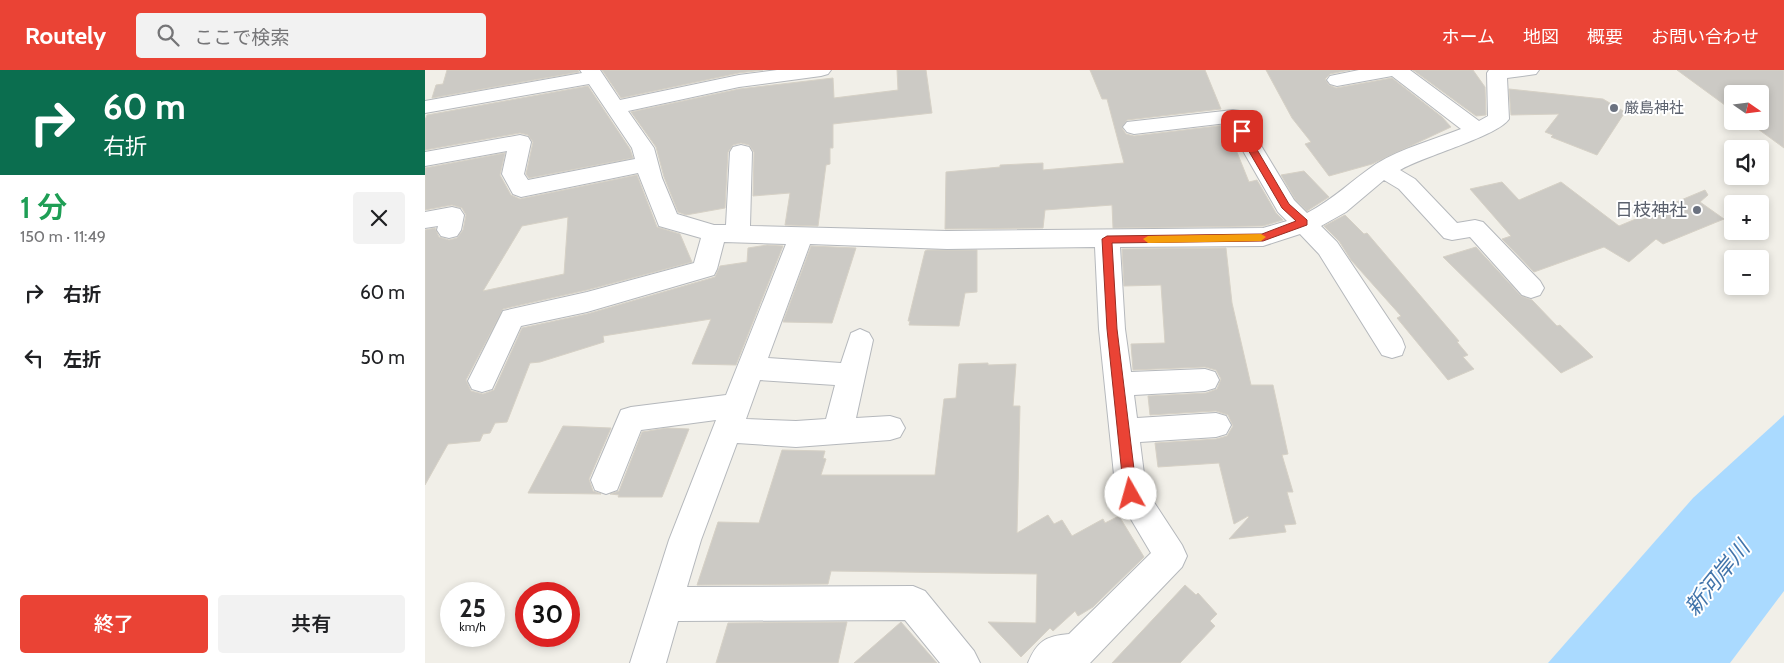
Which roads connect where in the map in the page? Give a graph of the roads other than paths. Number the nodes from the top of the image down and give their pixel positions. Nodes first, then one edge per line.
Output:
1 (821, 70) edge
2 (1391, 70) edge
3 (1397, 70) edge
4 (1529, 70) edge
5 (592, 73) edge
6 (738, 76) edge
7 (1337, 80) dead end
8 (425, 107) edge
9 (615, 107) junction
10 (1134, 127) dead end
11 (1477, 131) junction
12 (741, 152) dead end
13 (425, 159) edge
14 (646, 164) junction
15 (1384, 170) junction
16 (425, 220) edge
17 (1303, 222) junction
18 (449, 230) dead end
19 (726, 233) junction
20 (801, 236) junction
21 (1107, 239) junction
22 (1531, 288) dead end
23 (861, 340) dead end
24 (1393, 347) dead end
25 (750, 368) junction
26 (852, 375) junction
27 (1205, 380) dead end
28 (482, 381) dead end
29 (1118, 384) junction
30 (730, 418) junction
31 (1217, 425) dead end
32 (890, 428) dead end
33 (839, 431) junction
34 (1123, 431) junction
35 (606, 480) dead end
36 (666, 604) junction
37 (648, 663) edge
38 (962, 663) edge
39 (1046, 663) edge

1 - 6 street
2 - 7 street
3 - 11 street
4 - 11 street
5 - 8 street
5 - 9 street
6 - 9 street
9 - 14 street
10 - 17 street
11 - 15 street
12 - 19 street
13 - 14 street
14 - 19 street
15 - 17 street
15 - 22 street
16 - 18 street
17 - 21 street
17 - 24 street
19 - 20 street
19 - 28 street
20 - 21 street
20 - 25 street
21 - 29 street
23 - 26 street
25 - 26 street
25 - 30 street
26 - 33 street
27 - 29 street
29 - 34 street
30 - 33 street
30 - 35 street
30 - 36 street
31 - 34 street
32 - 33 street
34 - 39 street
36 - 37 street
36 - 38 street

